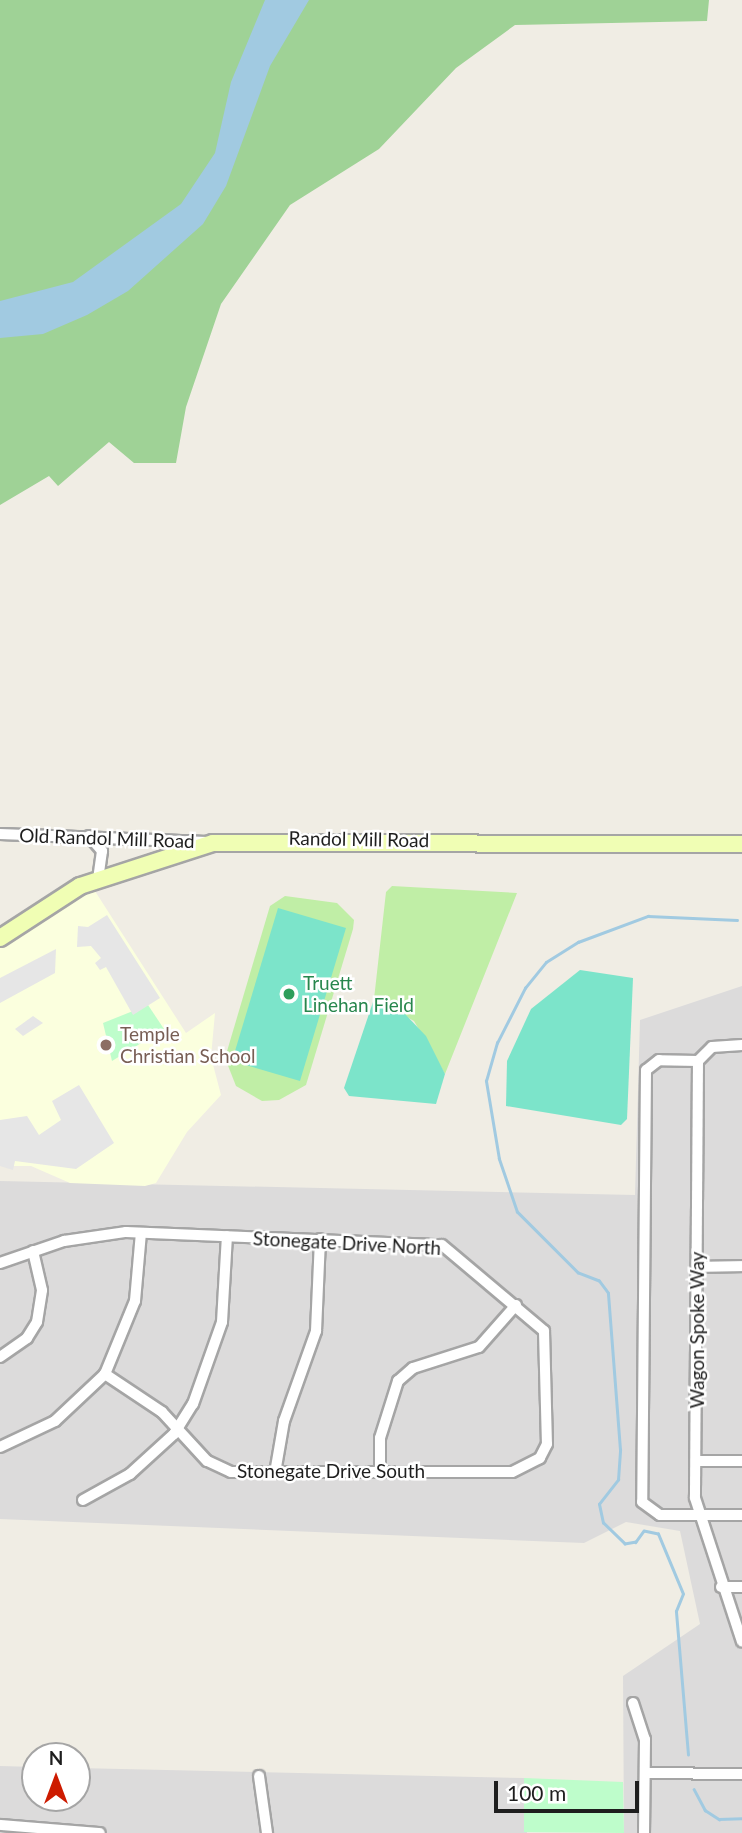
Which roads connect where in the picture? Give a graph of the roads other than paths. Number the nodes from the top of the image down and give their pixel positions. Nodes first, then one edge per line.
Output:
1 (0, 834) edge
2 (86, 835) junction
3 (213, 843) junction
4 (742, 844) edge
5 (98, 878) junction
6 (0, 938) edge
7 (742, 1045) edge
8 (698, 1061) junction
9 (141, 1233) junction
10 (227, 1236) junction
11 (320, 1239) junction
12 (33, 1251) junction
13 (0, 1263) edge
14 (742, 1266) edge
15 (698, 1267) junction
16 (516, 1305) junction
17 (0, 1357) edge
18 (105, 1374) junction
19 (178, 1429) junction
20 (0, 1447) edge
21 (543, 1453) joint
22 (696, 1461) junction
23 (742, 1461) edge
24 (380, 1472) junction
25 (275, 1473) junction
26 (83, 1500) dead end
27 (700, 1515) junction
28 (742, 1515) edge
29 (721, 1587) junction
30 (742, 1587) edge
31 (742, 1642) edge
32 (632, 1703) dead end
33 (645, 1773) junction
34 (742, 1774) edge
35 (259, 1776) dead end
36 (0, 1825) edge
37 (100, 1833) edge
38 (267, 1833) edge
39 (644, 1833) edge

1 - 2 street, Old Randol Mill Road
2 - 3 street, Old Randol Mill Road
2 - 5 street
3 - 4 main road, Randol Mill Road
3 - 5 main road, Randol Mill Road
5 - 6 main road, Randol Mill Road
7 - 8 street
8 - 15 street, Wagon Spoke Way
8 - 27 street
9 - 10 street, Stonegate Drive North
9 - 12 street, Stonegate Drive North
9 - 18 street
10 - 11 street, Stonegate Drive North
10 - 19 street
11 - 16 street, Stonegate Drive North
11 - 25 street
12 - 13 street, Stonegate Drive North
12 - 17 street
14 - 15 street
15 - 22 street, Wagon Spoke Way
16 - 21 street, Stonegate Drive North
16 - 24 street
18 - 19 street, Stonegate Drive South
18 - 20 street
19 - 25 street, Stonegate Drive South
19 - 26 street
21 - 24 street, Stonegate Drive South
22 - 23 street
22 - 27 street, Wagon Spoke Way
24 - 25 street, Stonegate Drive South
27 - 28 street
27 - 29 street, Wagon Spoke Way
29 - 30 street
29 - 31 street, Wagon Spoke Way
32 - 33 street
33 - 34 street
33 - 39 street
35 - 38 street
36 - 37 street

